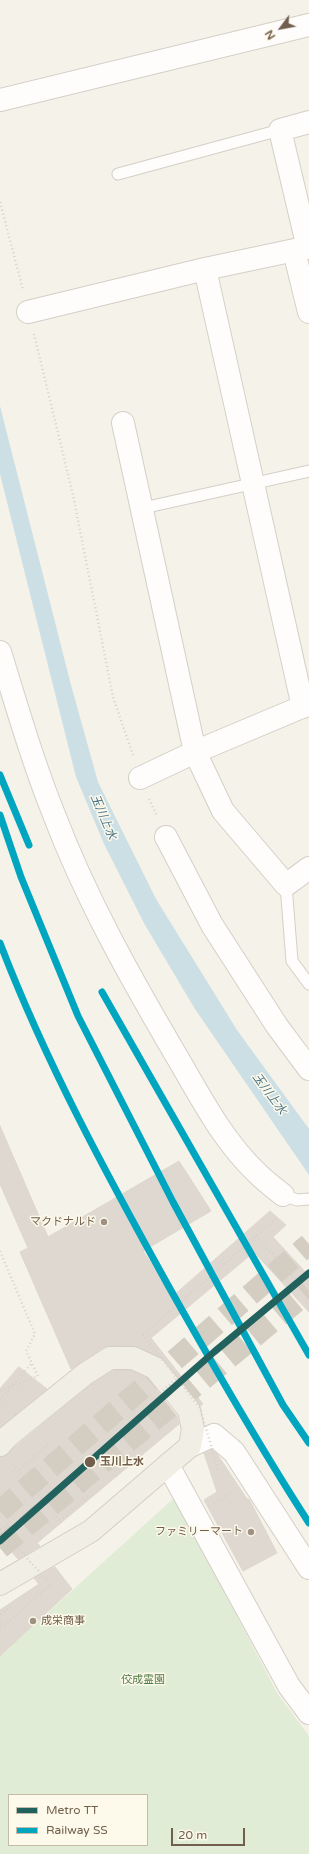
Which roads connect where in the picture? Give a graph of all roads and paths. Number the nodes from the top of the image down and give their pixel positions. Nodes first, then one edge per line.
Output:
1 (309, 25) edge
2 (0, 100) edge
3 (309, 122) edge
4 (280, 130) junction
5 (118, 174) dead end
6 (0, 202) edge
7 (303, 249) edge
8 (205, 268) junction
9 (28, 312) junction
10 (309, 312) edge
11 (123, 423) dead end
12 (309, 471) edge
13 (252, 484) junction
14 (143, 508) junction
15 (0, 652) edge
16 (306, 705) edge
17 (196, 752) junction
18 (140, 778) junction
19 (166, 837) joint
20 (309, 868) edge
21 (286, 885) junction
22 (309, 984) edge
23 (309, 1069) edge
24 (283, 1195) joint
25 (309, 1199) edge
26 (278, 1218) dead end
27 (256, 1236) junction
28 (0, 1250) edge
29 (309, 1294) edge
30 (32, 1363) junction
31 (177, 1378) junction
32 (0, 1391) edge
33 (160, 1393) dead end
34 (0, 1400) edge
35 (49, 1444) dead end
36 (190, 1446) junction
37 (6, 1453) edge
38 (168, 1465) junction
39 (20, 1469) junction
40 (222, 1474) dead end
41 (229, 1486) dead end
42 (88, 1496) dead end
43 (195, 1514) junction
44 (16, 1516) dead end
45 (60, 1521) junction
46 (63, 1525) dead end
47 (0, 1530) edge
48 (309, 1568) edge
49 (48, 1581) dead end
50 (0, 1584) edge
51 (309, 1713) edge

1 - 2 street
3 - 4 street
4 - 5 lane
4 - 7 street
6 - 9 path
7 - 8 street
7 - 10 street
8 - 9 street
8 - 13 street
9 - 18 path
11 - 14 street
12 - 13 lane
13 - 14 lane
13 - 16 street
14 - 17 street
15 - 24 street
16 - 17 street
17 - 18 street
17 - 21 street
18 - 19 path
19 - 23 street
20 - 21 street
21 - 22 lane
24 - 25 lane
26 - 27 path, bridge
27 - 29 path
27 - 31 path, bridge
28 - 30 path
30 - 32 path
30 - 34 path, bridge
31 - 33 path, bridge
31 - 40 path, bridge
35 - 39 path
36 - 37 main road
36 - 38 main road
36 - 48 street
37 - 39 path
38 - 43 street
38 - 50 main road
39 - 45 path
41 - 43 path
42 - 45 path
43 - 51 street
44 - 47 path
45 - 46 path
47 - 49 path, bridge

